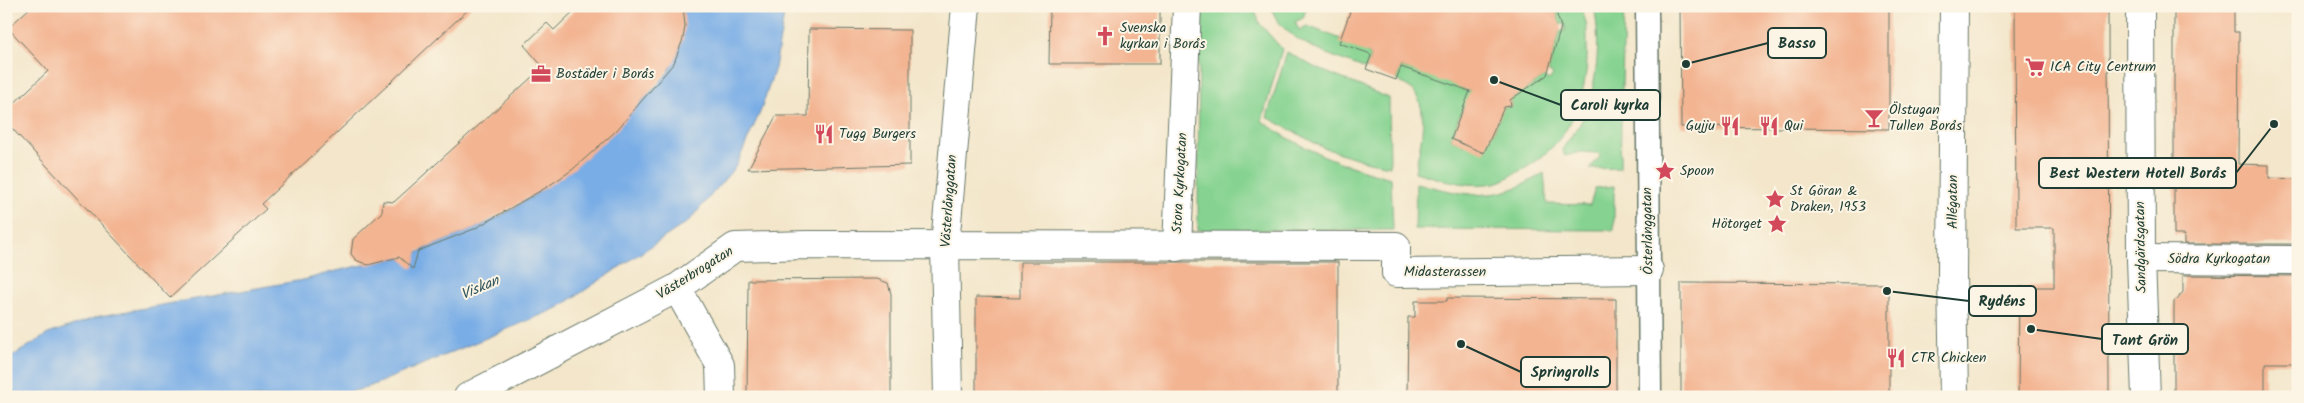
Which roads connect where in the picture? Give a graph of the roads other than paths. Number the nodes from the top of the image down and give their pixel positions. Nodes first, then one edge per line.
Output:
1 (966, 6) edge
2 (1188, 6) edge
3 (1647, 6) edge
4 (1954, 6) edge
5 (2140, 6) edge
6 (945, 245) junction
7 (1177, 247) junction
8 (2141, 259) junction
9 (2298, 260) edge
10 (1649, 270) junction
11 (677, 288) junction
12 (468, 397) edge
13 (721, 397) edge
14 (948, 397) edge
15 (1650, 397) edge
16 (1954, 397) edge
17 (2146, 397) edge

1 - 6 street, Västerlånggatan
2 - 7 street, Stora Kyrkogatan
3 - 10 street, Österlånggatan
4 - 16 street, Allégatan
5 - 8 street, Sandgärdsgatan
6 - 7 street, Stora Kyrkogatan
6 - 11 street, Västerbrogatan
6 - 14 street, Västerlånggatan
7 - 10 street, Midasterassen
8 - 9 street, Södra Kyrkogatan
8 - 17 street, Sandgärdsgatan
10 - 15 street, Österlånggatan
11 - 12 street, Västerbrogatan
11 - 13 street

